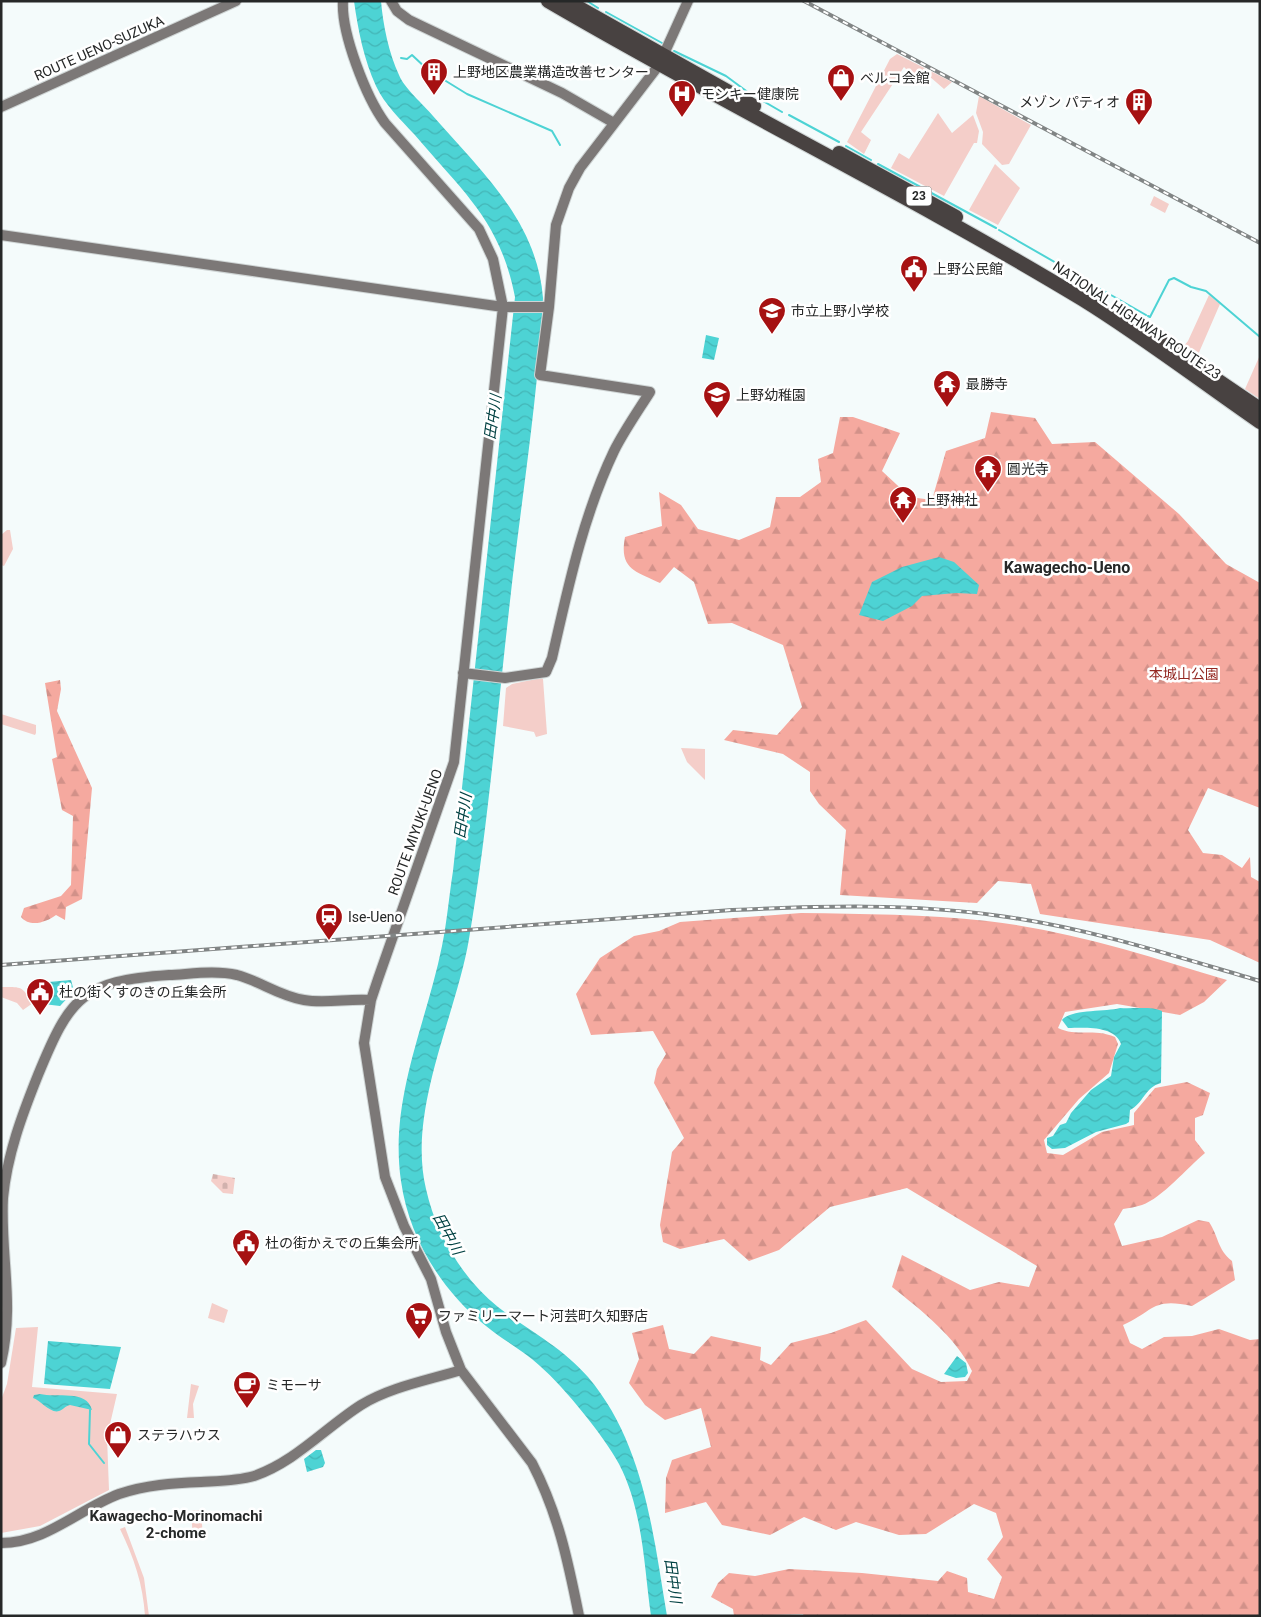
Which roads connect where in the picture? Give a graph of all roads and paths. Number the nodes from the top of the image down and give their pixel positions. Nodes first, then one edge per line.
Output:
1 (236, 1) edge
2 (342, 1) edge
3 (391, 1) edge
4 (548, 1) edge
5 (567, 1) edge
6 (688, 1) edge
7 (662, 60) junction
8 (1, 107) edge
9 (614, 123) junction
10 (1, 235) edge
11 (546, 307) junction
12 (506, 308) junction
13 (1260, 409) edge
14 (1260, 422) edge
15 (465, 674) junction
16 (371, 1000) junction
17 (1, 1363) edge
18 (461, 1370) junction
19 (1, 1543) edge
20 (580, 1616) edge

1 - 8 street, ROUTE UENO-SUZUKA
2 - 12 street, ROUTE MIYUKI-UENO
3 - 9 street
4 - 7 highway, NATIONAL HIGHWAY ROUTE 23 / 23
5 - 7 highway, NATIONAL HIGHWAY ROUTE 23 / 23
6 - 7 street
7 - 9 street
7 - 13 highway, NATIONAL HIGHWAY ROUTE 23 / 23
7 - 14 highway, NATIONAL HIGHWAY ROUTE 23 / 23
9 - 11 street
10 - 12 street
11 - 12 street
11 - 15 street
12 - 15 street, ROUTE MIYUKI-UENO
15 - 16 street, ROUTE MIYUKI-UENO
16 - 17 street
16 - 18 street, ROUTE MIYUKI-UENO
18 - 19 street
18 - 20 street, ROUTE MIYUKI-UENO

